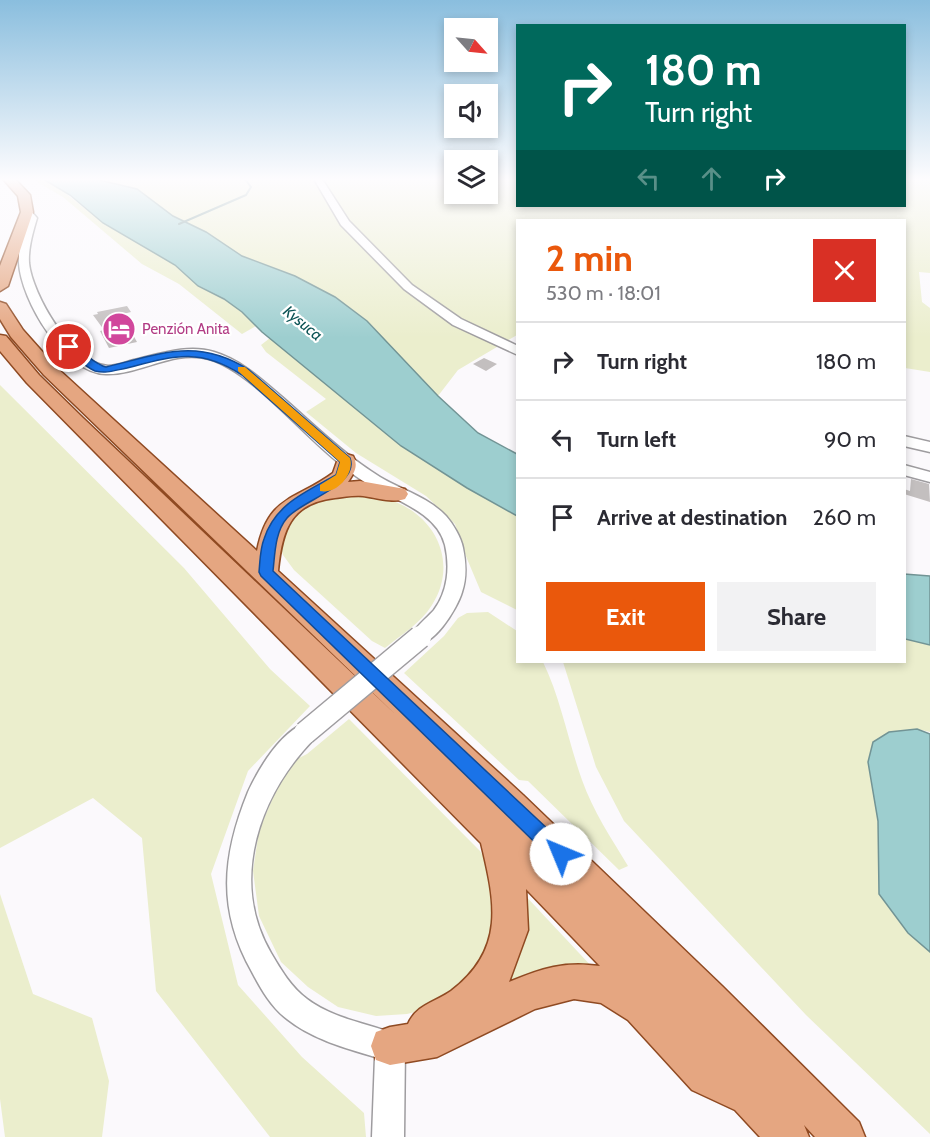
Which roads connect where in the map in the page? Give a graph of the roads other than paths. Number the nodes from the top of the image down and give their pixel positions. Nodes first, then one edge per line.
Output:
1 (20, 232) edge
2 (28, 232) edge
3 (354, 232) edge
4 (0, 286) edge
5 (0, 307) edge
6 (516, 350) edge
7 (6, 352) edge
8 (906, 441) edge
9 (930, 447) edge
10 (346, 461) junction
11 (906, 471) edge
12 (930, 477) edge
13 (317, 493) junction
14 (397, 494) junction
15 (266, 572) junction
16 (495, 833) junction
17 (390, 1046) junction
18 (750, 1096) junction
19 (387, 1137) edge
20 (788, 1137) edge
21 (844, 1137) edge

1 - 4 main road
2 - 10 street
3 - 6 street
5 - 15 main road
7 - 16 main road
8 - 9 street
10 - 13 main road
10 - 14 street
11 - 12 street
13 - 14 main road
13 - 15 main road
14 - 17 street, bridge
15 - 21 main road
16 - 17 main road
16 - 18 main road
17 - 18 main road
17 - 19 street
18 - 20 main road

